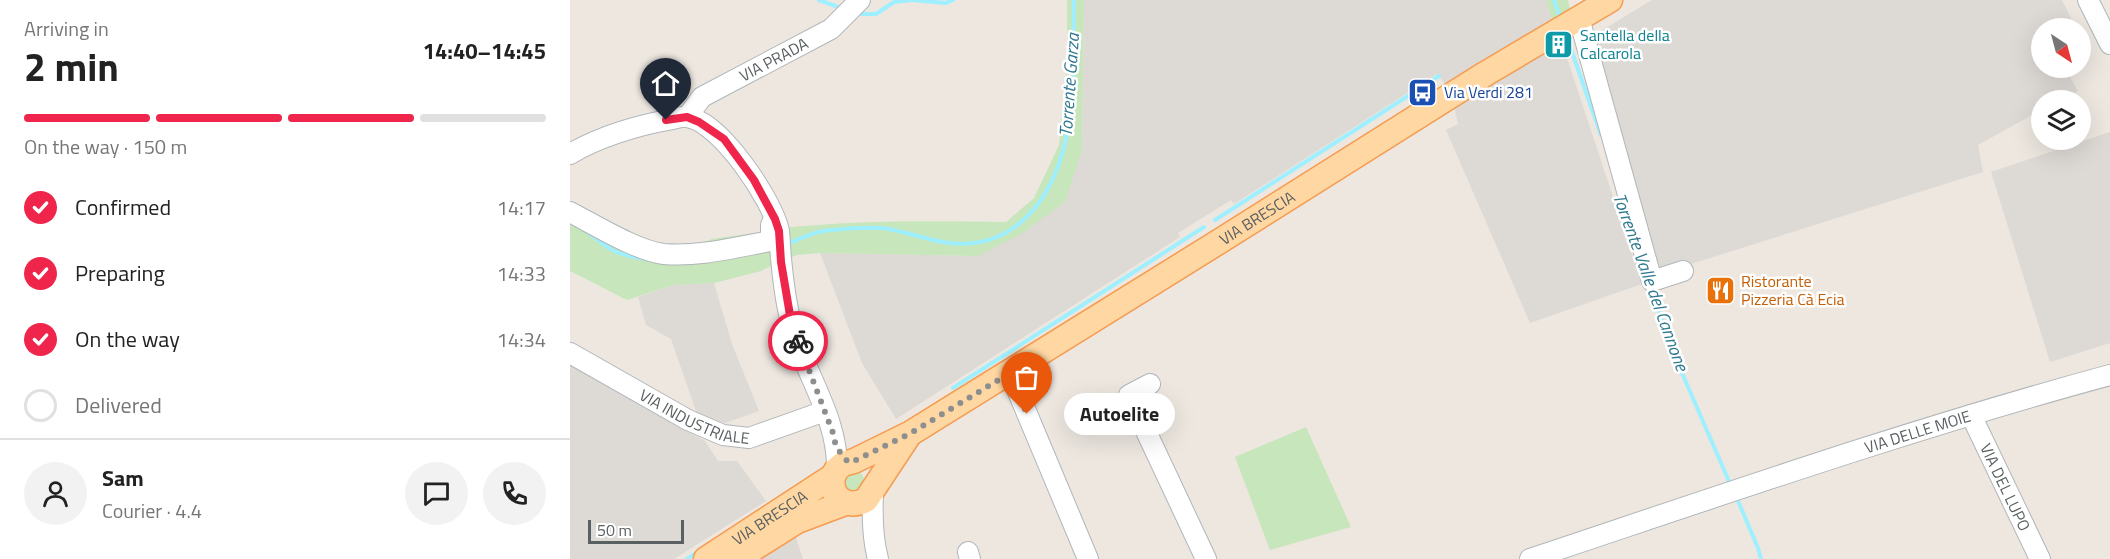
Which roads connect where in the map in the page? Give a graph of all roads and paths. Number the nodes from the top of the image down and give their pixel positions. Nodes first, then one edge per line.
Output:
1 (860, 0) edge
2 (1610, 0) edge
3 (2088, 0) edge
4 (1568, 24) junction
5 (2110, 44) edge
6 (687, 117) junction
7 (570, 154) edge
8 (570, 212) edge
9 (777, 225) junction
10 (1683, 271) dead end
11 (570, 353) edge
12 (1010, 373) junction
13 (2110, 375) edge
14 (1150, 384) dead end
15 (825, 411) junction
16 (1971, 416) junction
17 (911, 433) junction
18 (841, 463) junction
19 (874, 490) junction
20 (847, 503) junction
21 (872, 519) junction
22 (706, 559) edge
23 (737, 559) edge
24 (878, 559) edge
25 (1088, 559) edge
26 (1206, 559) edge
27 (1530, 559) edge
28 (2040, 559) edge

1 - 6 street, VIA PRADA
2 - 4 main road, VIA BRESCIA
3 - 5 street
4 - 10 street
4 - 12 main road, VIA BRESCIA
6 - 7 street
6 - 9 street
8 - 9 street
9 - 15 street
11 - 15 street, VIA INDUSTRIALE
12 - 17 main road, VIA BRESCIA
12 - 25 street
13 - 16 street, VIA DELLE MOIE
14 - 26 street
15 - 18 street
16 - 27 street, VIA DELLE MOIE
16 - 28 street, VIA DEL LUPO
17 - 18 main road, VIA BRESCIA
17 - 19 main road, VIA BRESCIA
18 - 19 main road
18 - 20 main road
18 - 22 main road, VIA BRESCIA
19 - 20 main road, VIA BRESCIA
19 - 21 street
20 - 21 street
20 - 23 main road, VIA BRESCIA
21 - 24 street

